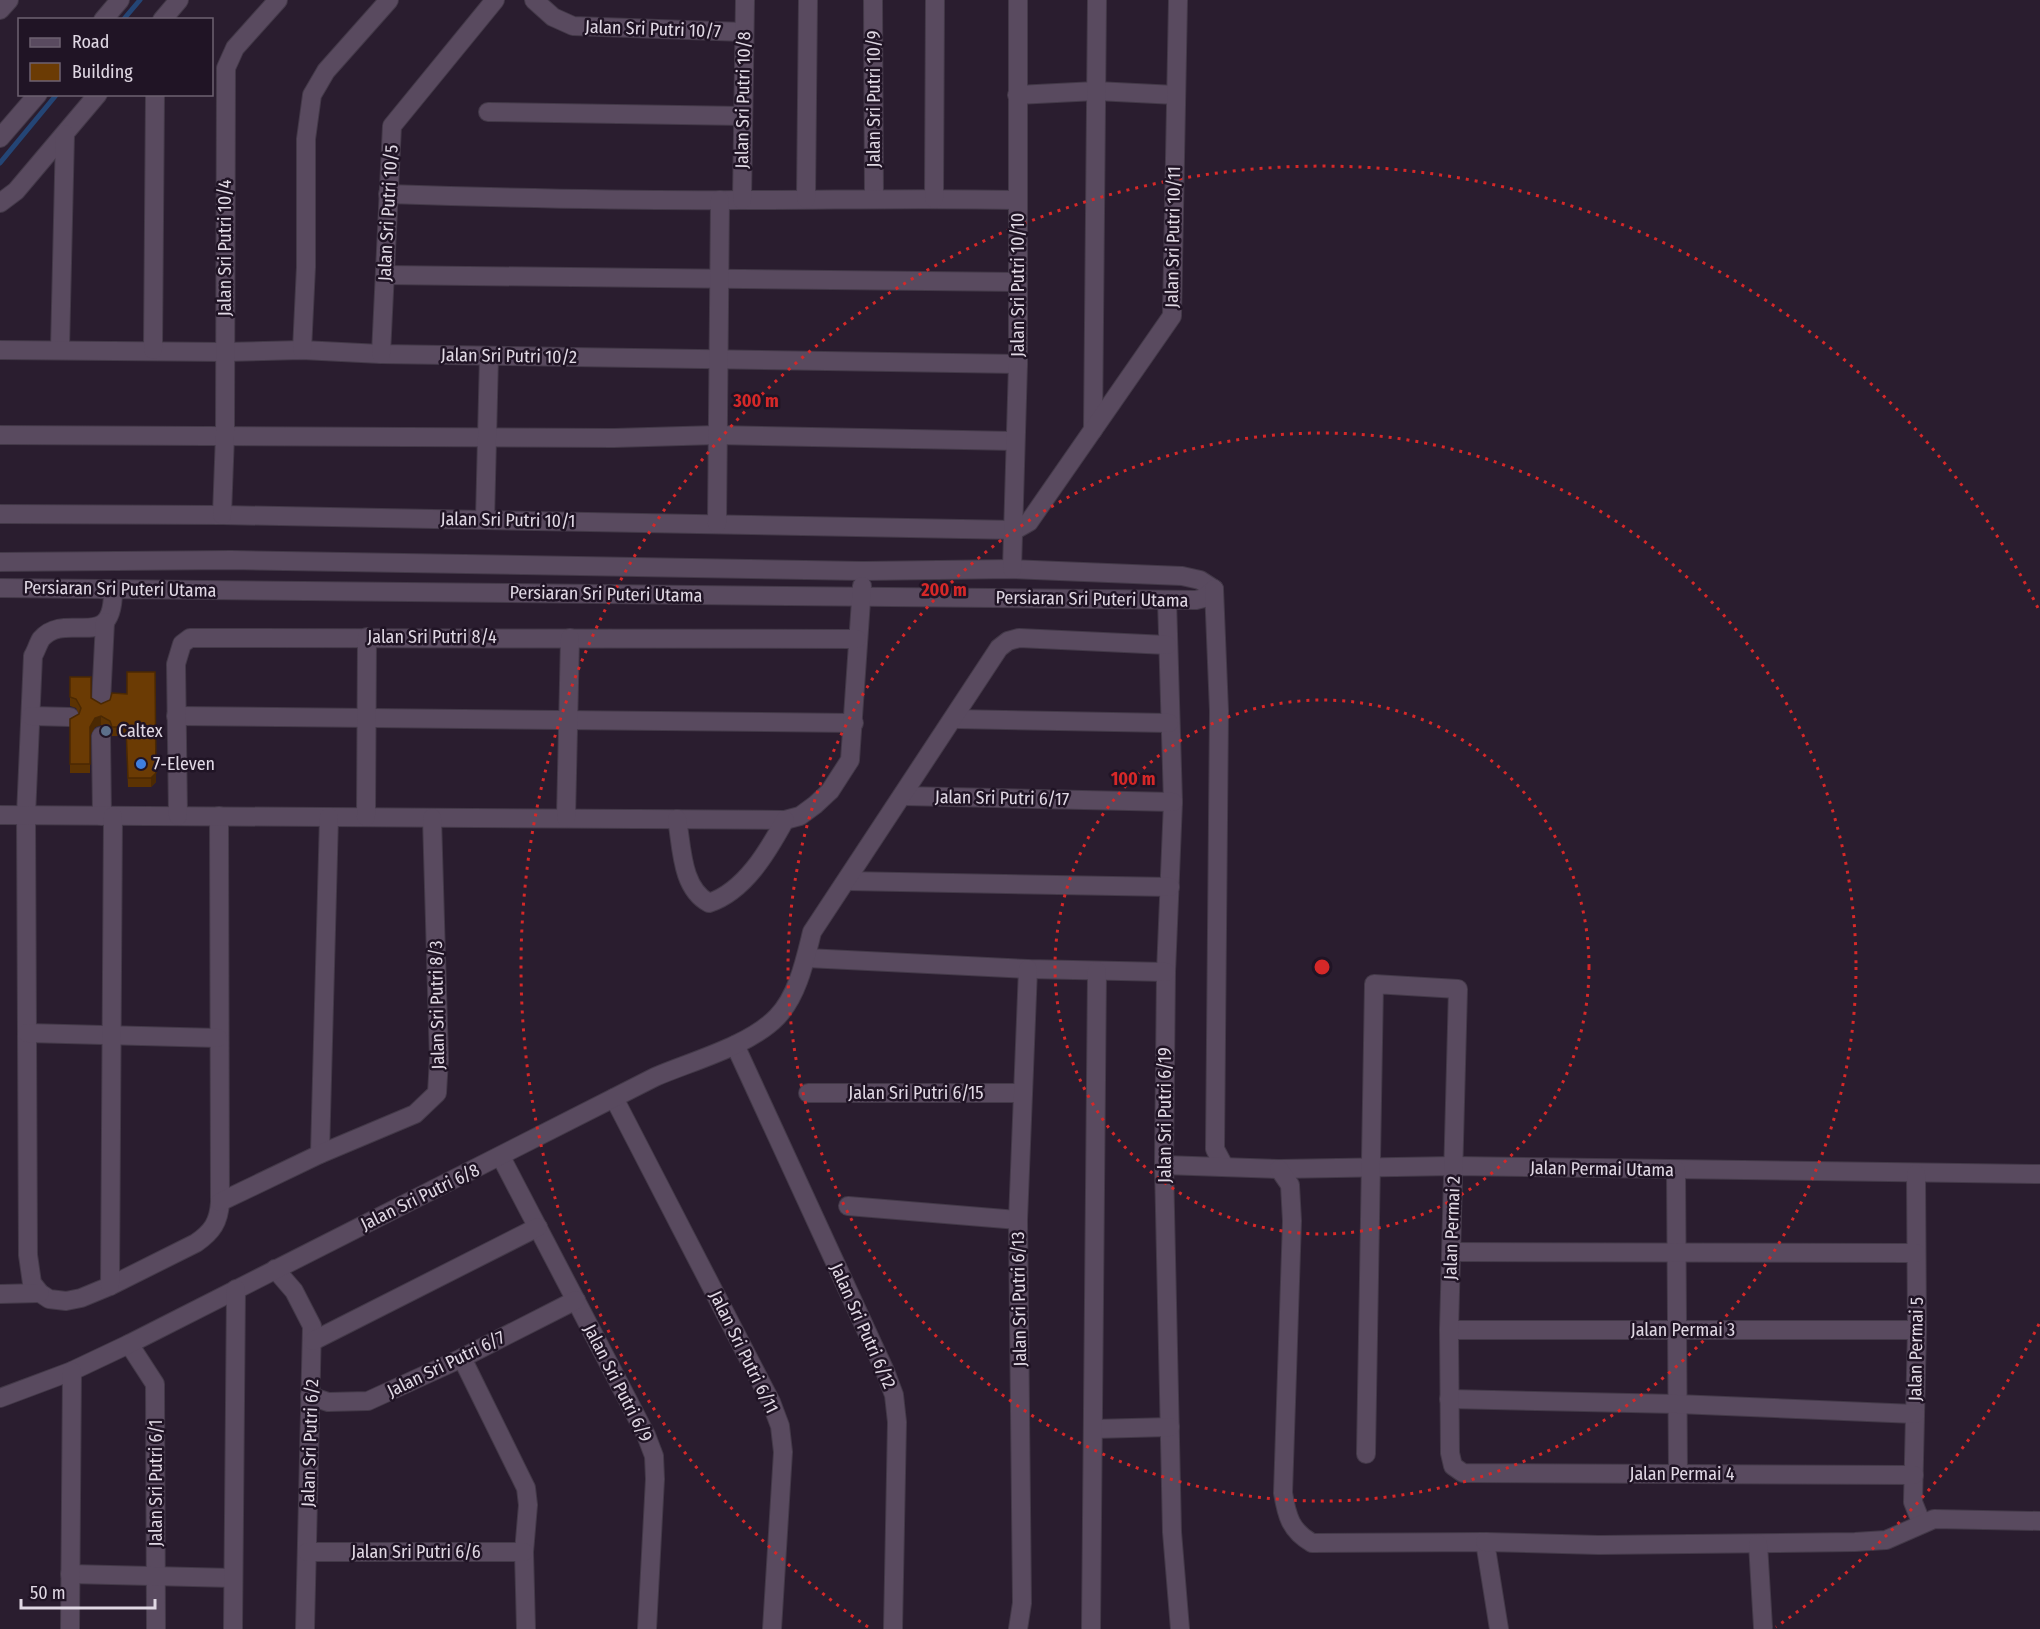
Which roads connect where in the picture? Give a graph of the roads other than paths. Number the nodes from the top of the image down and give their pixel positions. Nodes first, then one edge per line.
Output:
1 (9, 0) edge
2 (120, 0) edge
3 (179, 0) edge
4 (278, 0) edge
5 (389, 0) edge
6 (495, 0) edge
7 (534, 0) edge
8 (745, 0) edge
9 (808, 0) edge
10 (873, 0) edge
11 (935, 0) edge
12 (1018, 0) edge
13 (1097, 0) edge
14 (1178, 0) edge
15 (0, 10) edge
16 (105, 18) edge
17 (164, 18) edge
18 (744, 32) junction
19 (1096, 91) junction
20 (1017, 95) junction
21 (1176, 95) junction
22 (36, 96) edge
23 (96, 96) edge
24 (154, 96) edge
25 (488, 112) dead end
26 (743, 117) junction
27 (65, 134) junction
28 (0, 138) edge
29 (388, 194) junction
30 (874, 198) junction
31 (806, 199) junction
32 (934, 199) junction
33 (720, 200) junction
34 (1017, 200) junction
35 (742, 201) junction
36 (0, 203) edge
37 (385, 275) junction
38 (719, 280) junction
39 (1018, 282) junction
40 (60, 349) junction
41 (0, 350) edge
42 (153, 350) junction
43 (302, 350) junction
44 (225, 352) junction
45 (381, 354) junction
46 (489, 356) junction
47 (717, 358) junction
48 (1018, 364) junction
49 (1094, 430) junction
50 (0, 435) edge
51 (225, 435) junction
52 (717, 435) junction
53 (487, 436) junction
54 (1014, 441) junction
55 (0, 514) edge
56 (222, 515) junction
57 (485, 520) junction
58 (717, 524) junction
59 (1015, 530) junction
60 (0, 562) edge
61 (1012, 569) junction
62 (863, 571) junction
63 (0, 588) edge
64 (112, 589) junction
65 (1214, 589) junction
66 (861, 596) junction
67 (1167, 600) junction
68 (105, 622) junction
69 (367, 637) junction
70 (570, 638) junction
71 (857, 639) junction
72 (1167, 645) junction
73 (101, 702) edge
74 (31, 716) junction
75 (176, 716) junction
76 (70, 717) edge
77 (367, 719) junction
78 (954, 719) junction
79 (567, 721) junction
80 (855, 723) junction
81 (1169, 723) junction
82 (101, 736) dead end
83 (903, 796) junction
84 (1173, 802) junction
85 (0, 815) edge
86 (26, 815) junction
87 (108, 816) junction
88 (178, 816) junction
89 (219, 816) junction
90 (329, 817) junction
91 (366, 817) junction
92 (432, 818) junction
93 (566, 818) junction
94 (677, 819) junction
95 (785, 820) junction
96 (847, 881) junction
97 (1170, 886) junction
98 (807, 958) junction
99 (1028, 969) junction
100 (1097, 971) junction
101 (1166, 972) junction
102 (27, 1033) junction
103 (111, 1036) junction
104 (218, 1038) junction
105 (735, 1045) junction
106 (808, 1093) dead end
107 (1023, 1093) junction
108 (614, 1098) junction
109 (320, 1154) junction
110 (501, 1157) junction
111 (1164, 1165) junction
112 (1224, 1166) junction
113 (1454, 1166) junction
114 (1372, 1168) junction
115 (1279, 1169) junction
116 (1676, 1170) junction
117 (1916, 1174) junction
118 (2040, 1174) edge
119 (220, 1202) junction
120 (848, 1206) dead end
121 (1018, 1220) junction
122 (538, 1227) junction
123 (1452, 1252) junction
124 (1676, 1252) junction
125 (1916, 1253) junction
126 (275, 1269) junction
127 (110, 1286) junction
128 (236, 1289) junction
129 (40, 1293) junction
130 (0, 1294) edge
131 (576, 1300) junction
132 (1449, 1330) junction
133 (1676, 1330) junction
134 (1917, 1330) junction
135 (313, 1341) junction
136 (129, 1344) junction
137 (462, 1358) junction
138 (72, 1371) junction
139 (310, 1396) junction
140 (0, 1398) edge
141 (1449, 1399) junction
142 (1677, 1404) junction
143 (1915, 1414) junction
144 (1170, 1427) junction
145 (1093, 1429) junction
146 (1366, 1454) dead end
147 (1454, 1466) joint
148 (1678, 1473) junction
149 (1914, 1475) junction
150 (2040, 1521) edge
151 (1921, 1522) junction
152 (1485, 1542) junction
153 (1758, 1544) junction
154 (307, 1552) junction
155 (524, 1552) junction
156 (70, 1574) junction
157 (156, 1576) junction
158 (233, 1578) junction
159 (1763, 1628) dead end
160 (70, 1629) edge
161 (156, 1629) edge
162 (233, 1629) edge
163 (305, 1629) edge
164 (526, 1629) edge
165 (647, 1629) edge
166 (772, 1629) edge
167 (893, 1629) edge
168 (1018, 1629) edge
169 (1091, 1629) edge
170 (1180, 1629) edge
171 (1500, 1629) edge

1 - 15 street
2 - 16 street
3 - 17 street
4 - 44 street, Jalan Sri Putri 10/4
5 - 43 street
6 - 29 street, Jalan Sri Putri 10/5
7 - 18 street, Jalan Sri Putri 10/7
8 - 18 street, Jalan Sri Putri 10/8
9 - 31 street
10 - 30 street, Jalan Sri Putri 10/9
11 - 32 street
12 - 20 street, Jalan Sri Putri 10/10
13 - 19 street
14 - 21 street, Jalan Sri Putri 10/11
18 - 26 street, Jalan Sri Putri 10/8
19 - 20 street
19 - 21 street
19 - 49 street
20 - 34 street, Jalan Sri Putri 10/10
21 - 49 street, Jalan Sri Putri 10/11
22 - 28 street
23 - 27 street
24 - 42 street
25 - 26 street
26 - 35 street, Jalan Sri Putri 10/8
27 - 36 street
27 - 40 street
29 - 33 street
29 - 37 street, Jalan Sri Putri 10/5
30 - 31 street
30 - 32 street
31 - 35 street
32 - 34 street
33 - 35 street
33 - 38 street
34 - 39 street, Jalan Sri Putri 10/10
37 - 38 street
37 - 45 street, Jalan Sri Putri 10/5
38 - 39 street
38 - 47 street
39 - 48 street, Jalan Sri Putri 10/10
40 - 41 street, Jalan Sri Putri 10/2
40 - 42 street, Jalan Sri Putri 10/2
42 - 44 street, Jalan Sri Putri 10/2
43 - 44 street, Jalan Sri Putri 10/2
43 - 45 street, Jalan Sri Putri 10/2
44 - 51 street, Jalan Sri Putri 10/4
45 - 46 street, Jalan Sri Putri 10/2
46 - 47 street, Jalan Sri Putri 10/2
46 - 53 street
47 - 48 street, Jalan Sri Putri 10/2
47 - 52 street
48 - 54 street, Jalan Sri Putri 10/10
49 - 59 street, Jalan Sri Putri 10/11
50 - 51 street
51 - 53 street
51 - 56 street, Jalan Sri Putri 10/4
52 - 53 street
52 - 54 street
52 - 58 street
53 - 57 street
54 - 59 street, Jalan Sri Putri 10/10
55 - 56 street, Jalan Sri Putri 10/1
56 - 57 street, Jalan Sri Putri 10/1
57 - 58 street, Jalan Sri Putri 10/1
58 - 59 street, Jalan Sri Putri 10/1
59 - 61 street, Jalan Sri Putri 10/10
60 - 62 street, Persiaran Sri Puteri Utama
61 - 62 street, Persiaran Sri Puteri Utama
61 - 65 street, Persiaran Sri Puteri Utama
62 - 66 street
63 - 64 street, Persiaran Sri Puteri Utama
64 - 66 street, Persiaran Sri Puteri Utama
64 - 68 street
65 - 67 street, Persiaran Sri Puteri Utama
65 - 112 street
66 - 67 street, Persiaran Sri Puteri Utama
66 - 71 street
67 - 72 street, Jalan Sri Putri 6/19
68 - 73 street
68 - 74 street
69 - 70 street, Jalan Sri Putri 8/4
69 - 75 street, Jalan Sri Putri 8/4
69 - 77 street
70 - 71 street, Jalan Sri Putri 8/4
70 - 79 street
71 - 80 street
72 - 78 street, Jalan Sri Putri 6/8
72 - 81 street, Jalan Sri Putri 6/19
74 - 76 street
74 - 86 street
75 - 77 street
75 - 88 street, Jalan Sri Putri 8/4
77 - 79 street
77 - 91 street
78 - 81 street
78 - 83 street, Jalan Sri Putri 6/8
79 - 80 street
79 - 93 street
80 - 95 street
81 - 84 street, Jalan Sri Putri 6/19
82 - 87 street
83 - 84 street, Jalan Sri Putri 6/17
83 - 96 street, Jalan Sri Putri 6/8
84 - 97 street, Jalan Sri Putri 6/19
85 - 86 street
86 - 87 street
86 - 102 street
87 - 88 street
87 - 103 street
88 - 89 street
89 - 90 street
89 - 104 street
90 - 91 street
90 - 109 street
91 - 92 street
92 - 93 street
92 - 109 street, Jalan Sri Putri 8/3
93 - 94 street
94 - 95 street
94 - 95 street
96 - 97 street
96 - 98 street, Jalan Sri Putri 6/8
97 - 101 street, Jalan Sri Putri 6/19
98 - 99 street
98 - 105 street, Jalan Sri Putri 6/8
99 - 100 street
99 - 107 street, Jalan Sri Putri 6/13
100 - 101 street
100 - 145 street
101 - 111 street, Jalan Sri Putri 6/19
102 - 103 street
102 - 129 street
103 - 104 street
103 - 127 street
104 - 119 street
105 - 108 street, Jalan Sri Putri 6/8
105 - 167 street, Jalan Sri Putri 6/12
106 - 107 street, Jalan Sri Putri 6/15
107 - 121 street, Jalan Sri Putri 6/13
108 - 110 street, Jalan Sri Putri 6/8
108 - 166 street, Jalan Sri Putri 6/11
109 - 119 street, Jalan Sri Putri 8/3
110 - 122 street, Jalan Sri Putri 6/9
110 - 126 street, Jalan Sri Putri 6/8
111 - 112 street, Jalan Permai Utama
111 - 144 street, Jalan Sri Putri 6/19
112 - 115 street, Jalan Permai Utama
113 - 114 street, Jalan Permai Utama
113 - 114 street, Jalan Permai 2
113 - 116 street, Jalan Permai Utama
113 - 123 street, Jalan Permai 2
114 - 115 street, Jalan Permai Utama
114 - 146 street
115 - 152 street
116 - 117 street, Jalan Permai Utama
116 - 124 street
117 - 118 street, Jalan Permai Utama
117 - 125 street, Jalan Permai 5
119 - 127 street
120 - 121 street
121 - 168 street, Jalan Sri Putri 6/13
122 - 131 street, Jalan Sri Putri 6/9
122 - 135 street
123 - 124 street
123 - 132 street, Jalan Permai 2
124 - 125 street
124 - 133 street
125 - 134 street, Jalan Permai 5
126 - 128 street, Jalan Sri Putri 6/8
126 - 135 street, Jalan Sri Putri 6/2
127 - 129 street
128 - 136 street, Jalan Sri Putri 6/8
128 - 158 street
129 - 130 street
131 - 137 street, Jalan Sri Putri 6/7
131 - 165 street, Jalan Sri Putri 6/9
132 - 133 street, Jalan Permai 3
132 - 141 street, Jalan Permai 2
133 - 134 street, Jalan Permai 3
133 - 142 street
134 - 143 street, Jalan Permai 5
135 - 139 street, Jalan Sri Putri 6/2
136 - 138 street, Jalan Sri Putri 6/8
136 - 157 street, Jalan Sri Putri 6/1
137 - 139 street, Jalan Sri Putri 6/7
137 - 155 street
138 - 140 street, Jalan Sri Putri 6/8
138 - 156 street
139 - 154 street, Jalan Sri Putri 6/2
141 - 142 street
141 - 147 street, Jalan Permai 2
142 - 143 street
142 - 148 street
143 - 149 street, Jalan Permai 5
144 - 145 street
144 - 170 street, Jalan Sri Putri 6/19
145 - 169 street
147 - 148 street, Jalan Permai 4
148 - 149 street, Jalan Permai 4
149 - 151 street, Jalan Permai 5
150 - 151 street
151 - 153 street
152 - 153 street
152 - 171 street
153 - 159 street
154 - 155 street, Jalan Sri Putri 6/6
154 - 163 street, Jalan Sri Putri 6/2
155 - 164 street
156 - 157 street
156 - 160 street
157 - 158 street
157 - 161 street, Jalan Sri Putri 6/1
158 - 162 street

